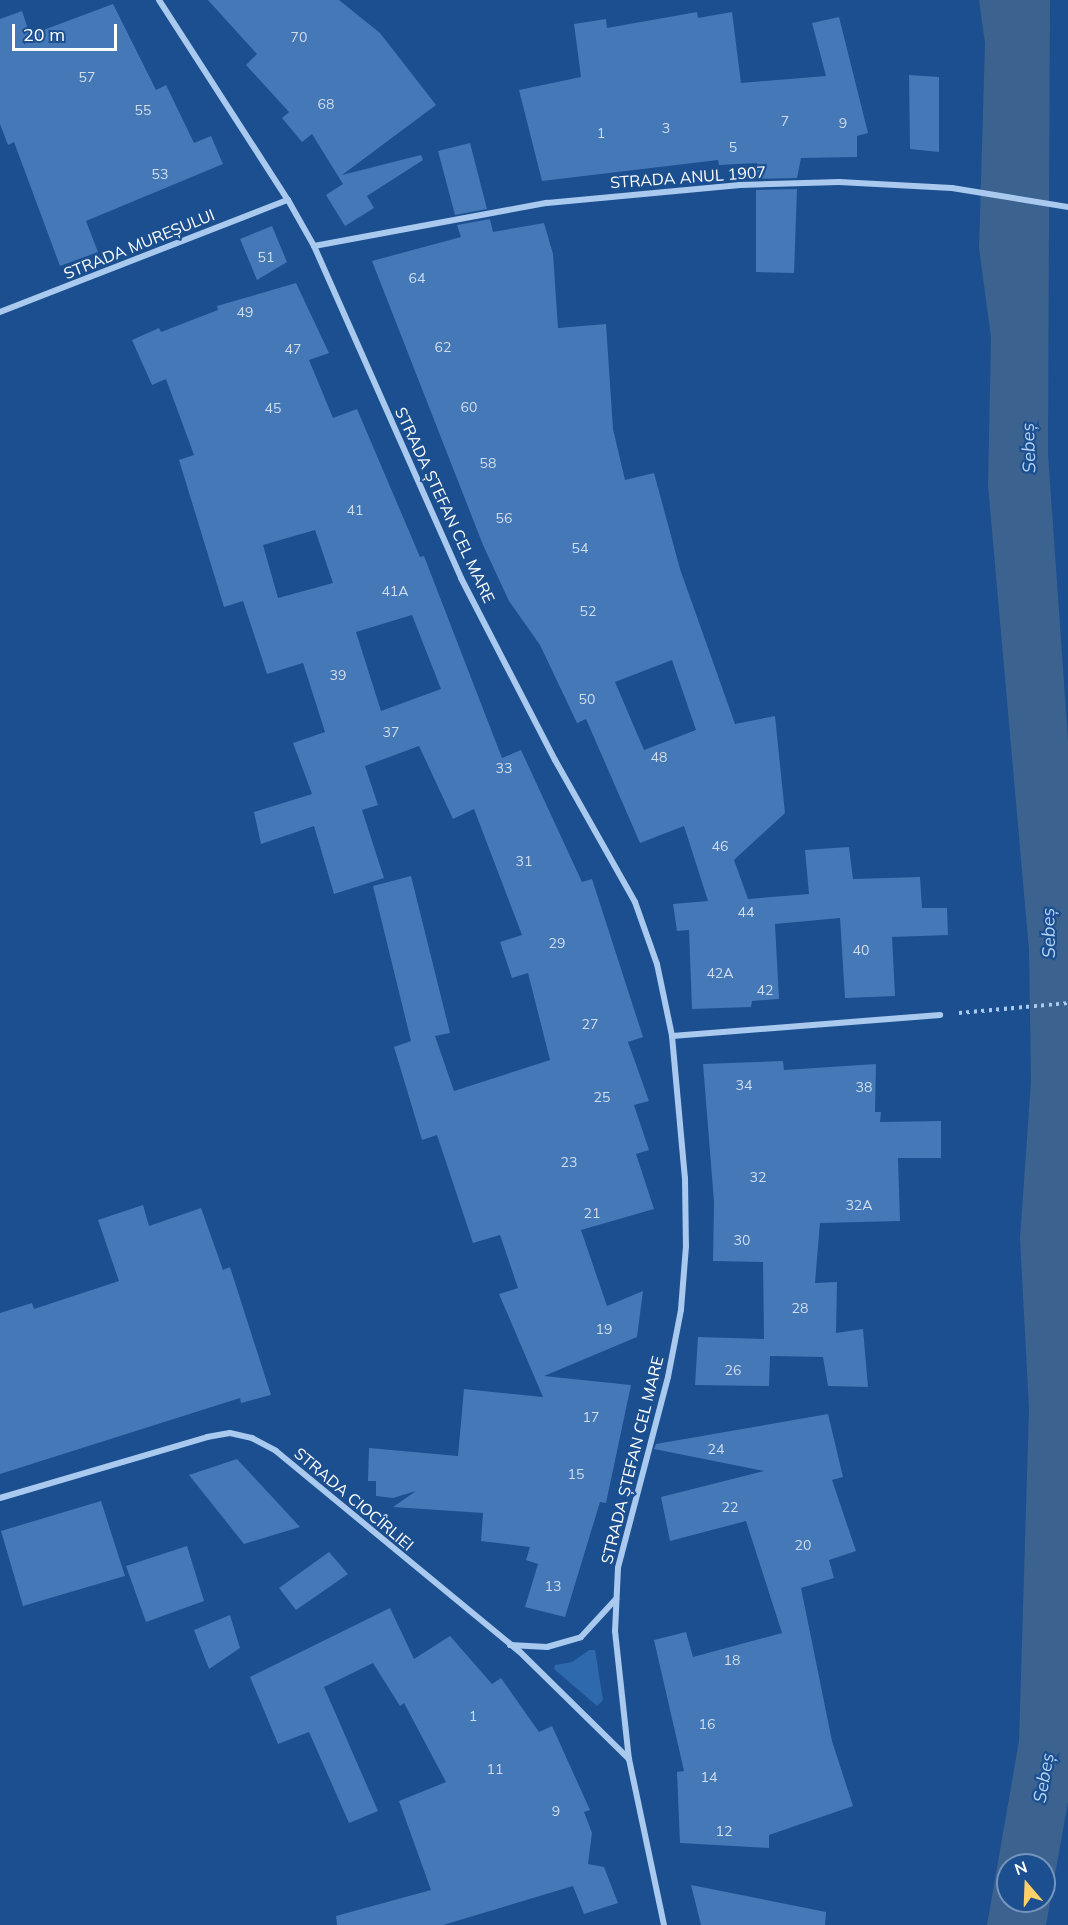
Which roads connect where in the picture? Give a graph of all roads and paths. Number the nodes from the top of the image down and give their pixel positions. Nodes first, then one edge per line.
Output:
1 (159, 0) edge
2 (288, 200) junction
3 (1068, 207) edge
4 (314, 246) junction
5 (0, 312) edge
6 (1068, 1003) edge
7 (940, 1015) joint
8 (672, 1036) junction
9 (0, 1498) edge
10 (616, 1598) junction
11 (510, 1645) junction
12 (629, 1759) junction
13 (664, 1925) edge

1 - 2 street, STRADA ȘTEFAN CEL MARE
2 - 4 street, STRADA ȘTEFAN CEL MARE
2 - 5 street, STRADA MUREȘULUI
3 - 4 street, STRADA ANUL 1907
4 - 8 street, STRADA ȘTEFAN CEL MARE
6 - 7 path
7 - 8 street
8 - 10 street, STRADA ȘTEFAN CEL MARE
9 - 11 street, STRADA CIOCÎRLIEI
10 - 11 street
10 - 12 street, STRADA ȘTEFAN CEL MARE
11 - 12 street, STRADA CIOCÎRLIEI
12 - 13 street, STRADA ȘTEFAN CEL MARE

